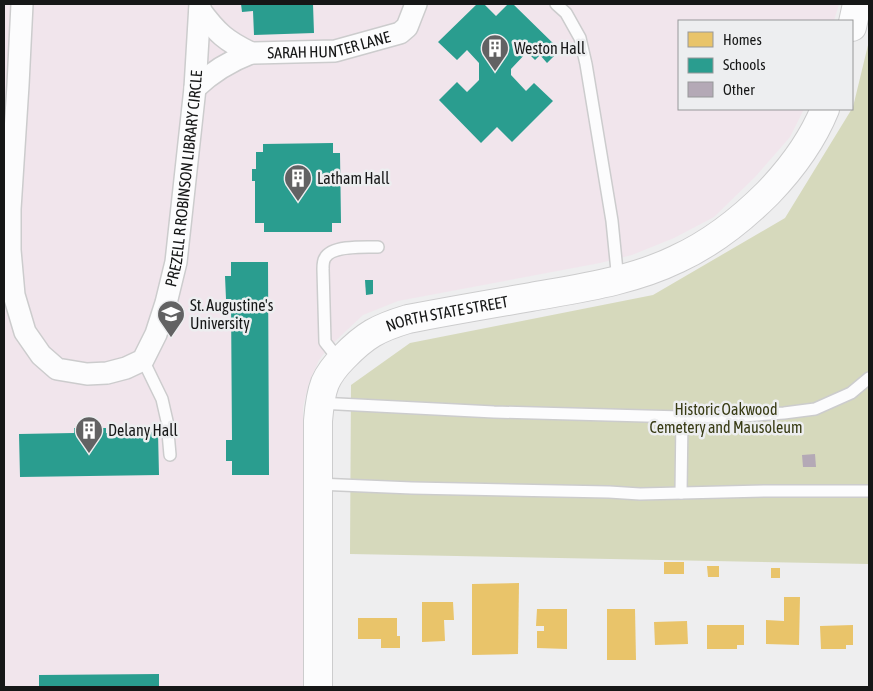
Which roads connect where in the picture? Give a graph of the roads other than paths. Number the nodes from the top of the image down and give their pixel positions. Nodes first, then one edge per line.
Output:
1 (22, 4) edge
2 (416, 4) edge
3 (556, 4) edge
4 (857, 4) edge
5 (200, 7) edge
6 (853, 22) edge
7 (251, 53) junction
8 (196, 88) junction
9 (825, 110) edge
10 (7, 211) edge
11 (378, 247) dead end
12 (7, 249) edge
13 (618, 280) junction
14 (143, 360) junction
15 (340, 361) junction
16 (869, 378) edge
17 (319, 403) junction
18 (682, 418) junction
19 (170, 455) dead end
20 (317, 484) junction
21 (869, 491) edge
22 (681, 493) junction
23 (318, 687) edge

1 - 10 street
2 - 7 street, SARAH HUNTER LANE
3 - 13 lane
4 - 6 street
5 - 7 street, SARAH HUNTER LANE
5 - 8 street, PREZELL R ROBINSON LIBRARY CIRCLE
7 - 8 street, SARAH HUNTER LANE
8 - 14 street, PREZELL R ROBINSON LIBRARY CIRCLE
9 - 13 street, NORTH STATE STREET
10 - 12 street
11 - 15 lane
12 - 14 street
13 - 15 street, NORTH STATE STREET
14 - 19 lane
15 - 17 street, NORTH STATE STREET
16 - 18 lane
17 - 18 lane
17 - 20 street, NORTH STATE STREET
18 - 22 lane
20 - 22 lane
20 - 23 street, NORTH STATE STREET
21 - 22 lane

